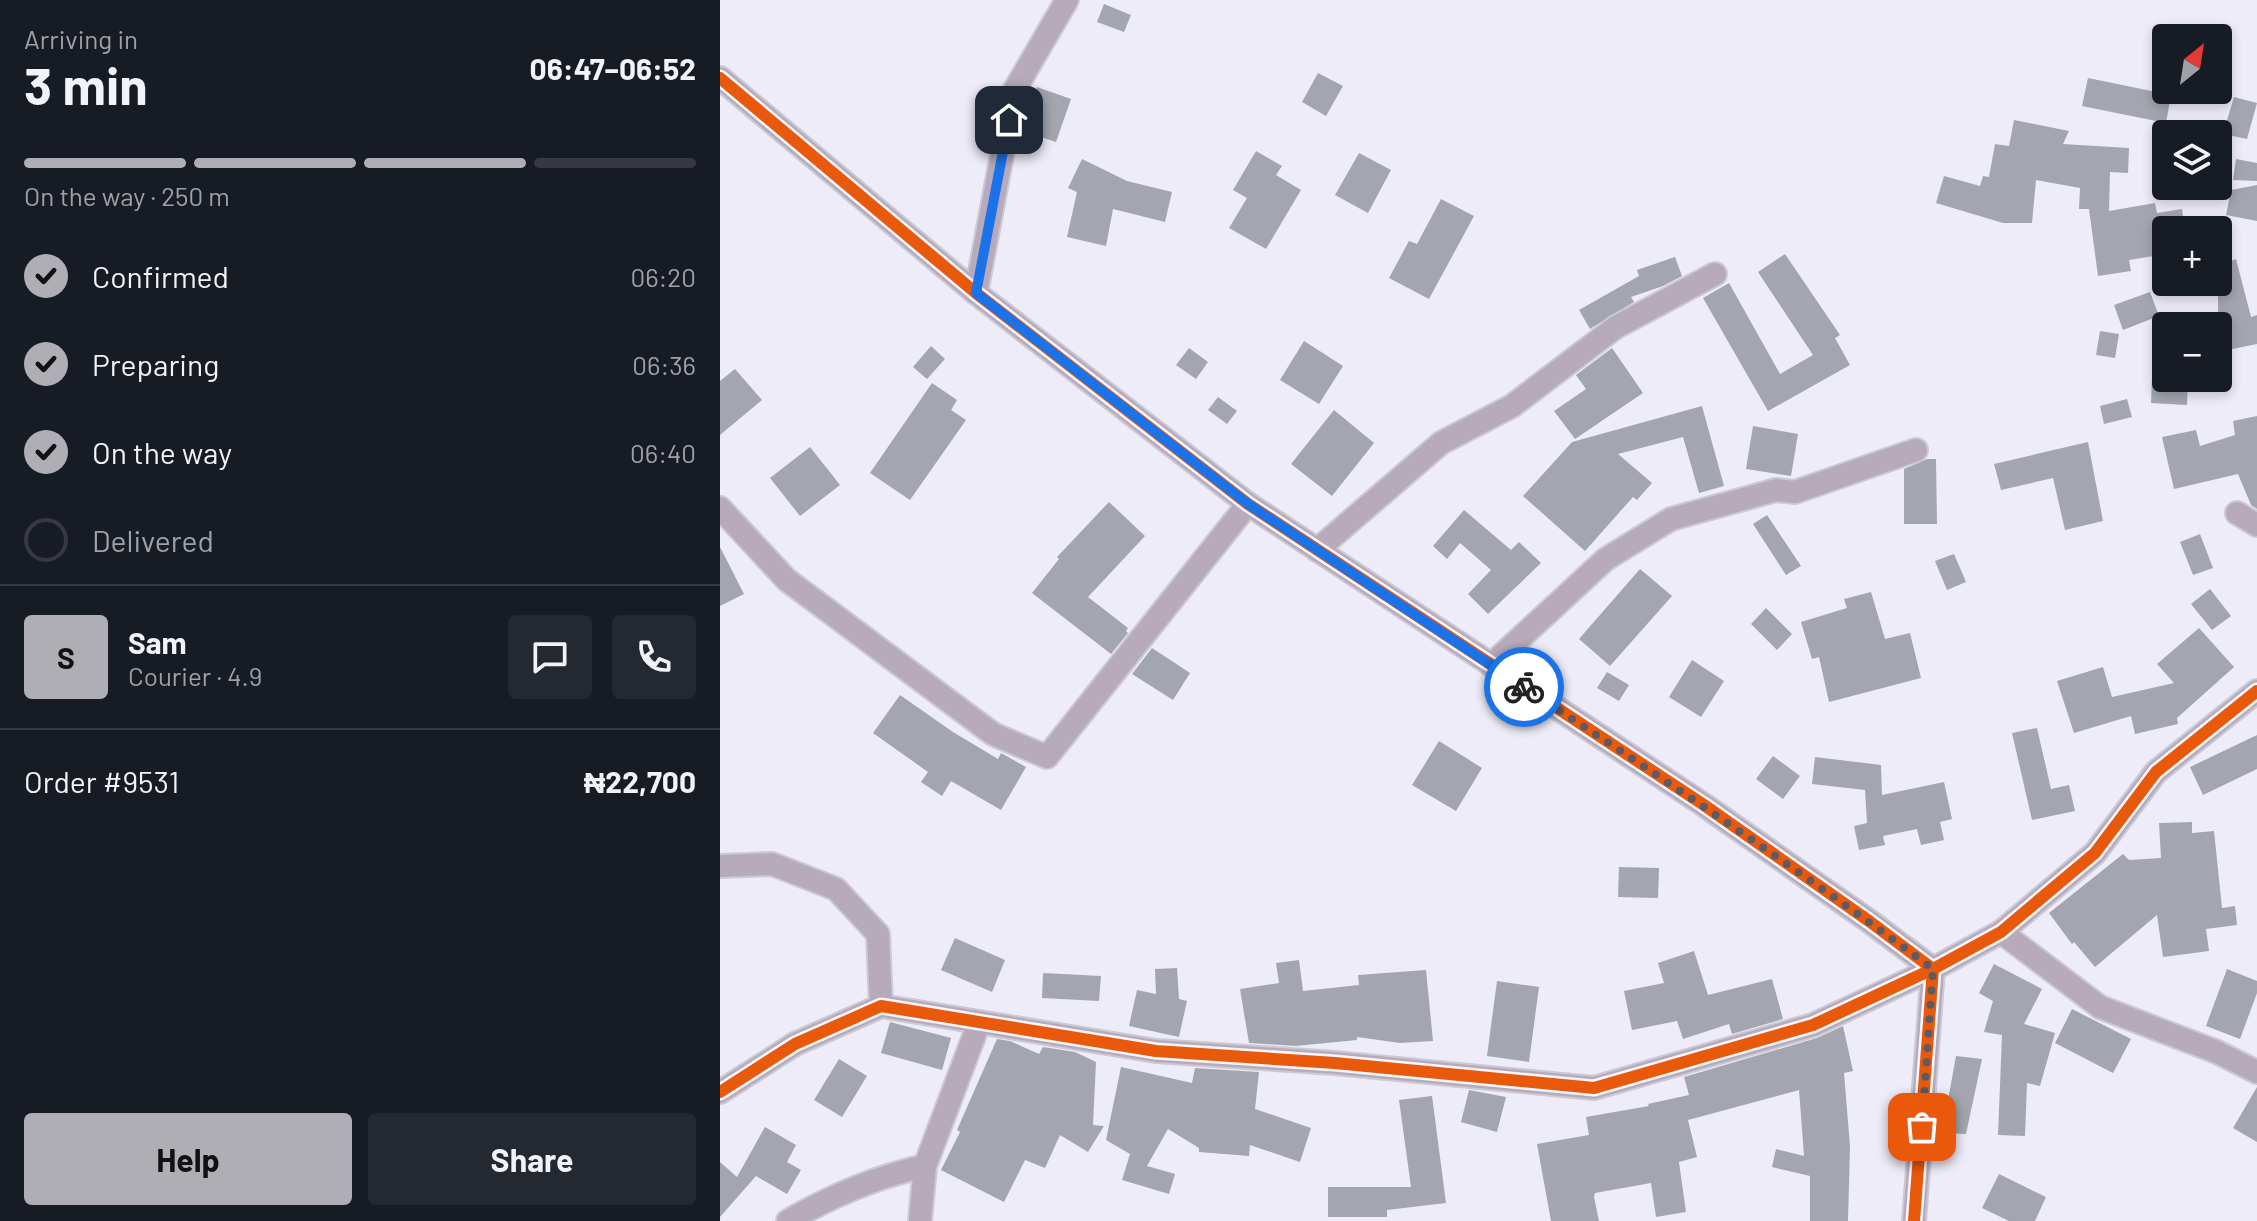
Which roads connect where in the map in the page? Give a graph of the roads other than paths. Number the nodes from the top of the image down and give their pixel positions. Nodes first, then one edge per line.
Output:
1 (1067, 0) edge
2 (720, 78) edge
3 (1715, 274) dead end
4 (976, 293) junction
5 (1916, 450) dead end
6 (1248, 504) junction
7 (720, 508) edge
8 (1317, 550) junction
9 (1491, 665) junction
10 (2257, 691) edge
11 (720, 866) edge
12 (2001, 932) junction
13 (1933, 969) junction
14 (881, 1006) junction
15 (979, 1023) junction
16 (2257, 1072) edge
17 (720, 1092) edge
18 (925, 1166) junction
19 (788, 1221) edge
20 (920, 1221) edge
21 (1914, 1221) edge

1 - 4 street
2 - 4 street
3 - 8 street
4 - 6 street
5 - 9 street
6 - 7 street
6 - 8 street
8 - 9 street
9 - 13 street
10 - 12 street
11 - 14 street
12 - 13 street
12 - 16 street
13 - 15 street
13 - 21 street
14 - 15 street
14 - 17 street
15 - 18 street
18 - 19 street
18 - 20 street

